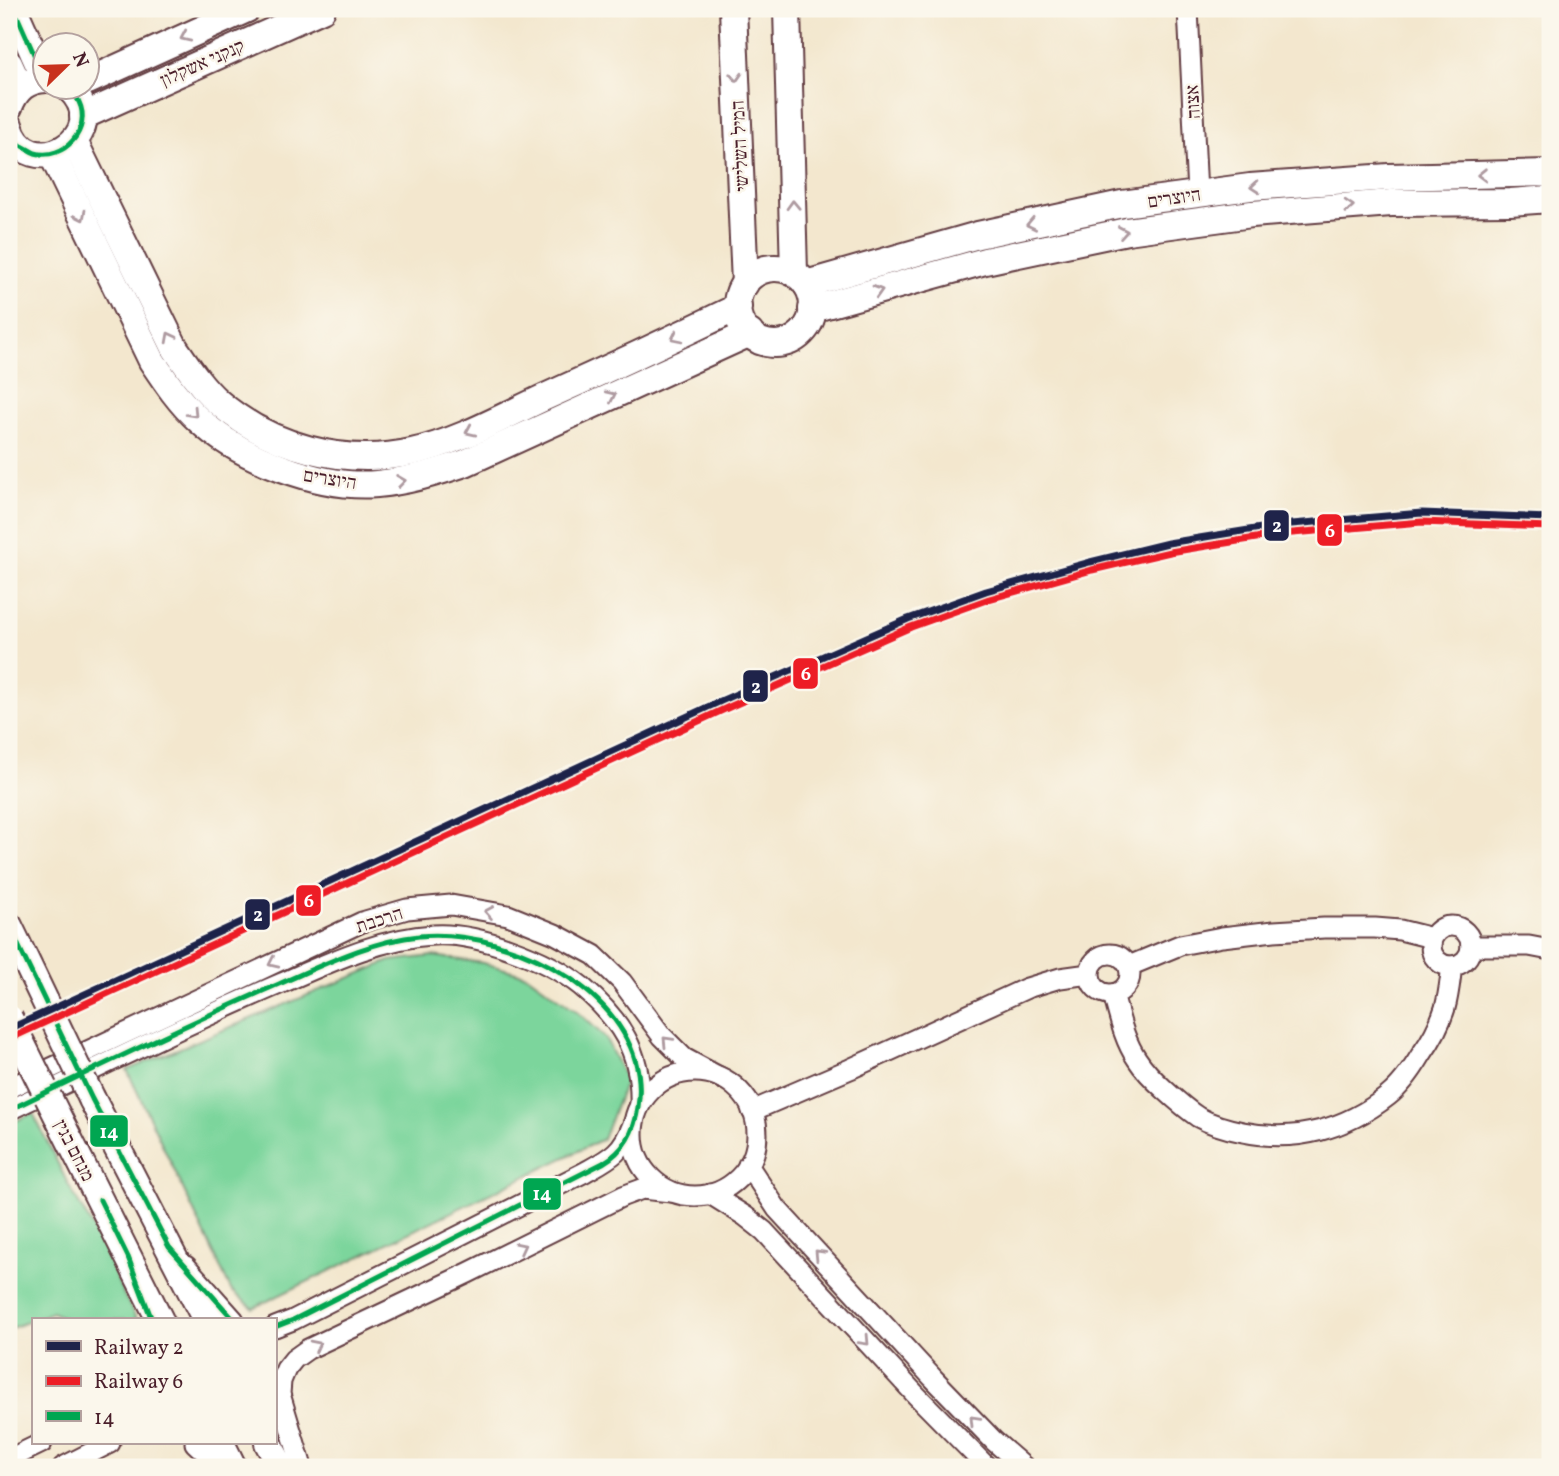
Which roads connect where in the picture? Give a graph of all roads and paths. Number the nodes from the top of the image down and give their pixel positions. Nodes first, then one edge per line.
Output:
1 (14, 9) edge
2 (247, 9) edge
3 (322, 9) edge
4 (733, 9) edge
5 (788, 9) edge
6 (1188, 9) edge
7 (32, 48) edge
8 (9, 64) edge
9 (102, 74) edge
10 (32, 81) edge
11 (15, 97) edge
12 (80, 102) edge
13 (83, 116) junction
14 (12, 140) edge
15 (63, 148) junction
16 (1550, 173) edge
17 (1197, 194) junction
18 (1550, 199) edge
19 (800, 278) junction
20 (742, 296) junction
21 (812, 309) junction
22 (750, 333) junction
23 (9, 926) edge
24 (1433, 938) junction
25 (1471, 946) junction
26 (1550, 950) edge
27 (1129, 966) junction
28 (1452, 966) junction
29 (1089, 974) junction
30 (1113, 994) junction
31 (9, 1018) edge
32 (723, 1079) junction
33 (9, 1088) edge
34 (640, 1104) junction
35 (9, 1111) edge
36 (752, 1111) junction
37 (633, 1124) junction
38 (748, 1166) junction
39 (671, 1192) junction
40 (710, 1194) junction
41 (169, 1247) junction
42 (128, 1256) junction
43 (151, 1318) edge
44 (159, 1318) edge
45 (205, 1318) edge
46 (232, 1318) edge
47 (276, 1327) edge
48 (40, 1444) edge
49 (108, 1444) edge
50 (196, 1444) edge
51 (222, 1444) edge
52 (269, 1444) edge
53 (9, 1459) edge
54 (63, 1467) edge
55 (221, 1467) edge
56 (233, 1467) edge
57 (281, 1467) edge
58 (302, 1467) edge
59 (987, 1467) edge
60 (1024, 1467) edge

1 - 7 street
2 -> 9 street, קנקני אשקלון
3 - 13 street, קנקני אשקלון
4 -> 20 street, המיל השלישי
19 -> 5 street
6 - 17 street, אצוה
8 - 11 street
10 - 11 street
12 - 13 street
13 - 15 street
14 - 15 street
20 -> 15 street, היוצרים
15 -> 22 street, היוצרים
16 -> 17 street, היוצרים
17 -> 19 street, היוצרים
21 -> 18 street, היוצרים
19 - 20 street
19 - 21 street
20 - 22 street
21 - 22 street
23 - 41 street, מנחם בגין, bridge
24 - 25 street
24 - 27 street
24 - 28 street
25 - 26 street
25 - 28 street
27 - 29 street
27 - 30 street
28 - 30 street
29 - 30 street
29 - 36 street
31 - 42 street, מנחם בגין, bridge
32 -> 33 street, הרכבת
32 - 34 street
32 - 36 street
34 - 35 street, הרכבת
34 - 37 street
36 - 38 street
37 - 39 street
37 - 47 street
38 - 40 street
60 -> 38 street
39 - 40 street
58 -> 39 street
40 -> 59 street
41 - 45 street, מנחם בגין
41 - 46 street
42 - 43 street
42 - 44 street, מנחם בגין
48 - 53 street
49 - 54 street
50 - 55 street
51 - 56 street
52 - 57 street

